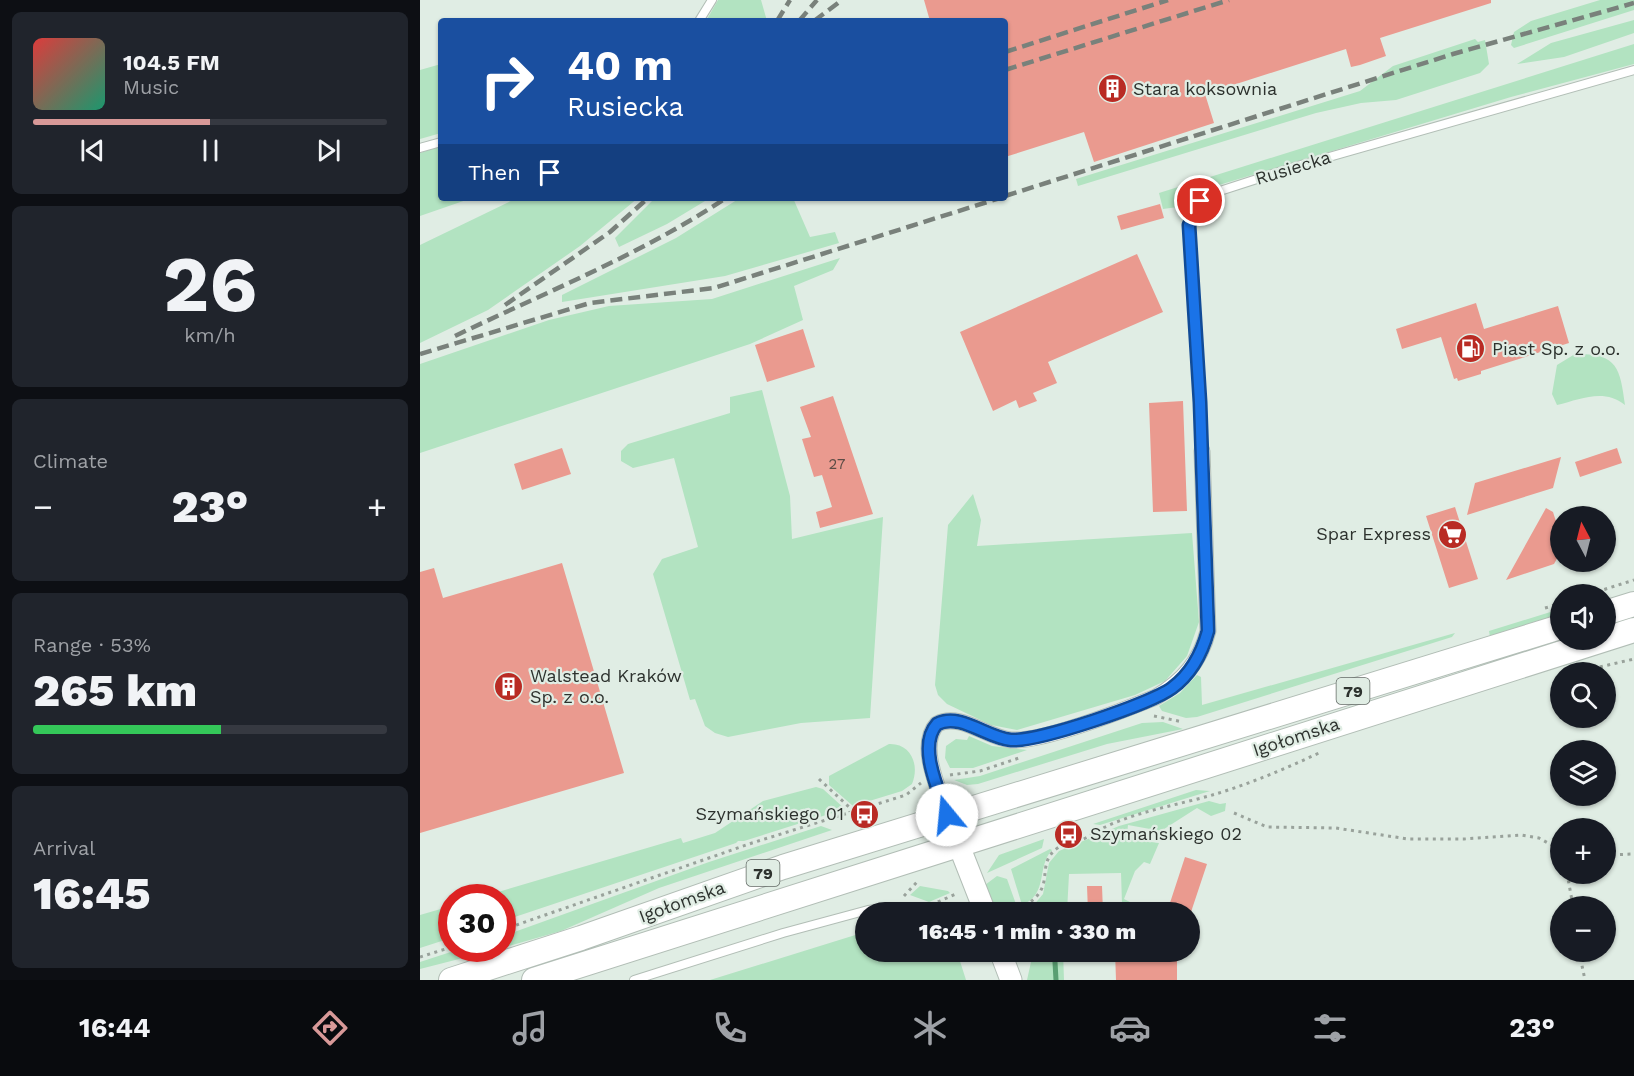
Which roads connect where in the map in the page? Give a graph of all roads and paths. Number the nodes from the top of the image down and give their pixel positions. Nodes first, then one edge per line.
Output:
1 (712, 0) edge
2 (701, 18) edge
3 (1634, 70) edge
4 (438, 143) edge
5 (420, 148) edge
6 (1202, 452) joint
7 (1634, 580) edge
8 (1616, 586) edge
9 (1634, 604) edge
10 (1616, 610) edge
11 (1550, 630) edge
12 (1634, 630) edge
13 (1634, 659) edge
14 (1616, 663) edge
15 (1152, 716) dead end
16 (1189, 723) dead end
17 (1321, 753) dead end
18 (1023, 756) dead end
19 (946, 776) dead end
20 (819, 779) dead end
21 (925, 782) dead end
22 (850, 812) junction
23 (1234, 813) dead end
24 (947, 815) junction
25 (1550, 844) edge
26 (959, 846) junction
27 (1634, 854) edge
28 (1616, 855) edge
29 (917, 882) dead end
30 (956, 894) dead end
31 (903, 897) dead end
32 (939, 902) edge
33 (981, 902) edge
34 (1032, 902) edge
35 (855, 914) edge
36 (516, 925) edge
37 (438, 951) edge
38 (420, 957) edge
39 (1004, 962) edge
40 (1581, 962) edge
41 (452, 980) edge
42 (534, 980) edge
43 (634, 980) edge
44 (1011, 980) edge
45 (1585, 980) edge

1 - 2 lane
3 - 6 lane, Rusiecka
4 - 5 lane
6 - 24 street, Rusiecka
7 - 8 path
9 - 10 main road
11 - 24 main road, Igołomska / 79
12 - 26 main road, Igołomska / 79
13 - 14 path
15 - 16 path
17 - 34 path
18 - 19 path
20 - 22 path
21 - 22 path
22 - 36 path
23 - 25 path
24 - 26 street
24 - 41 main road, Igołomska / 79
26 - 33 street
26 - 42 main road, Igołomska / 79
27 - 28 path
29 - 31 path
30 - 32 path
35 - 43 lane
37 - 38 path
39 - 44 street
40 - 45 path

